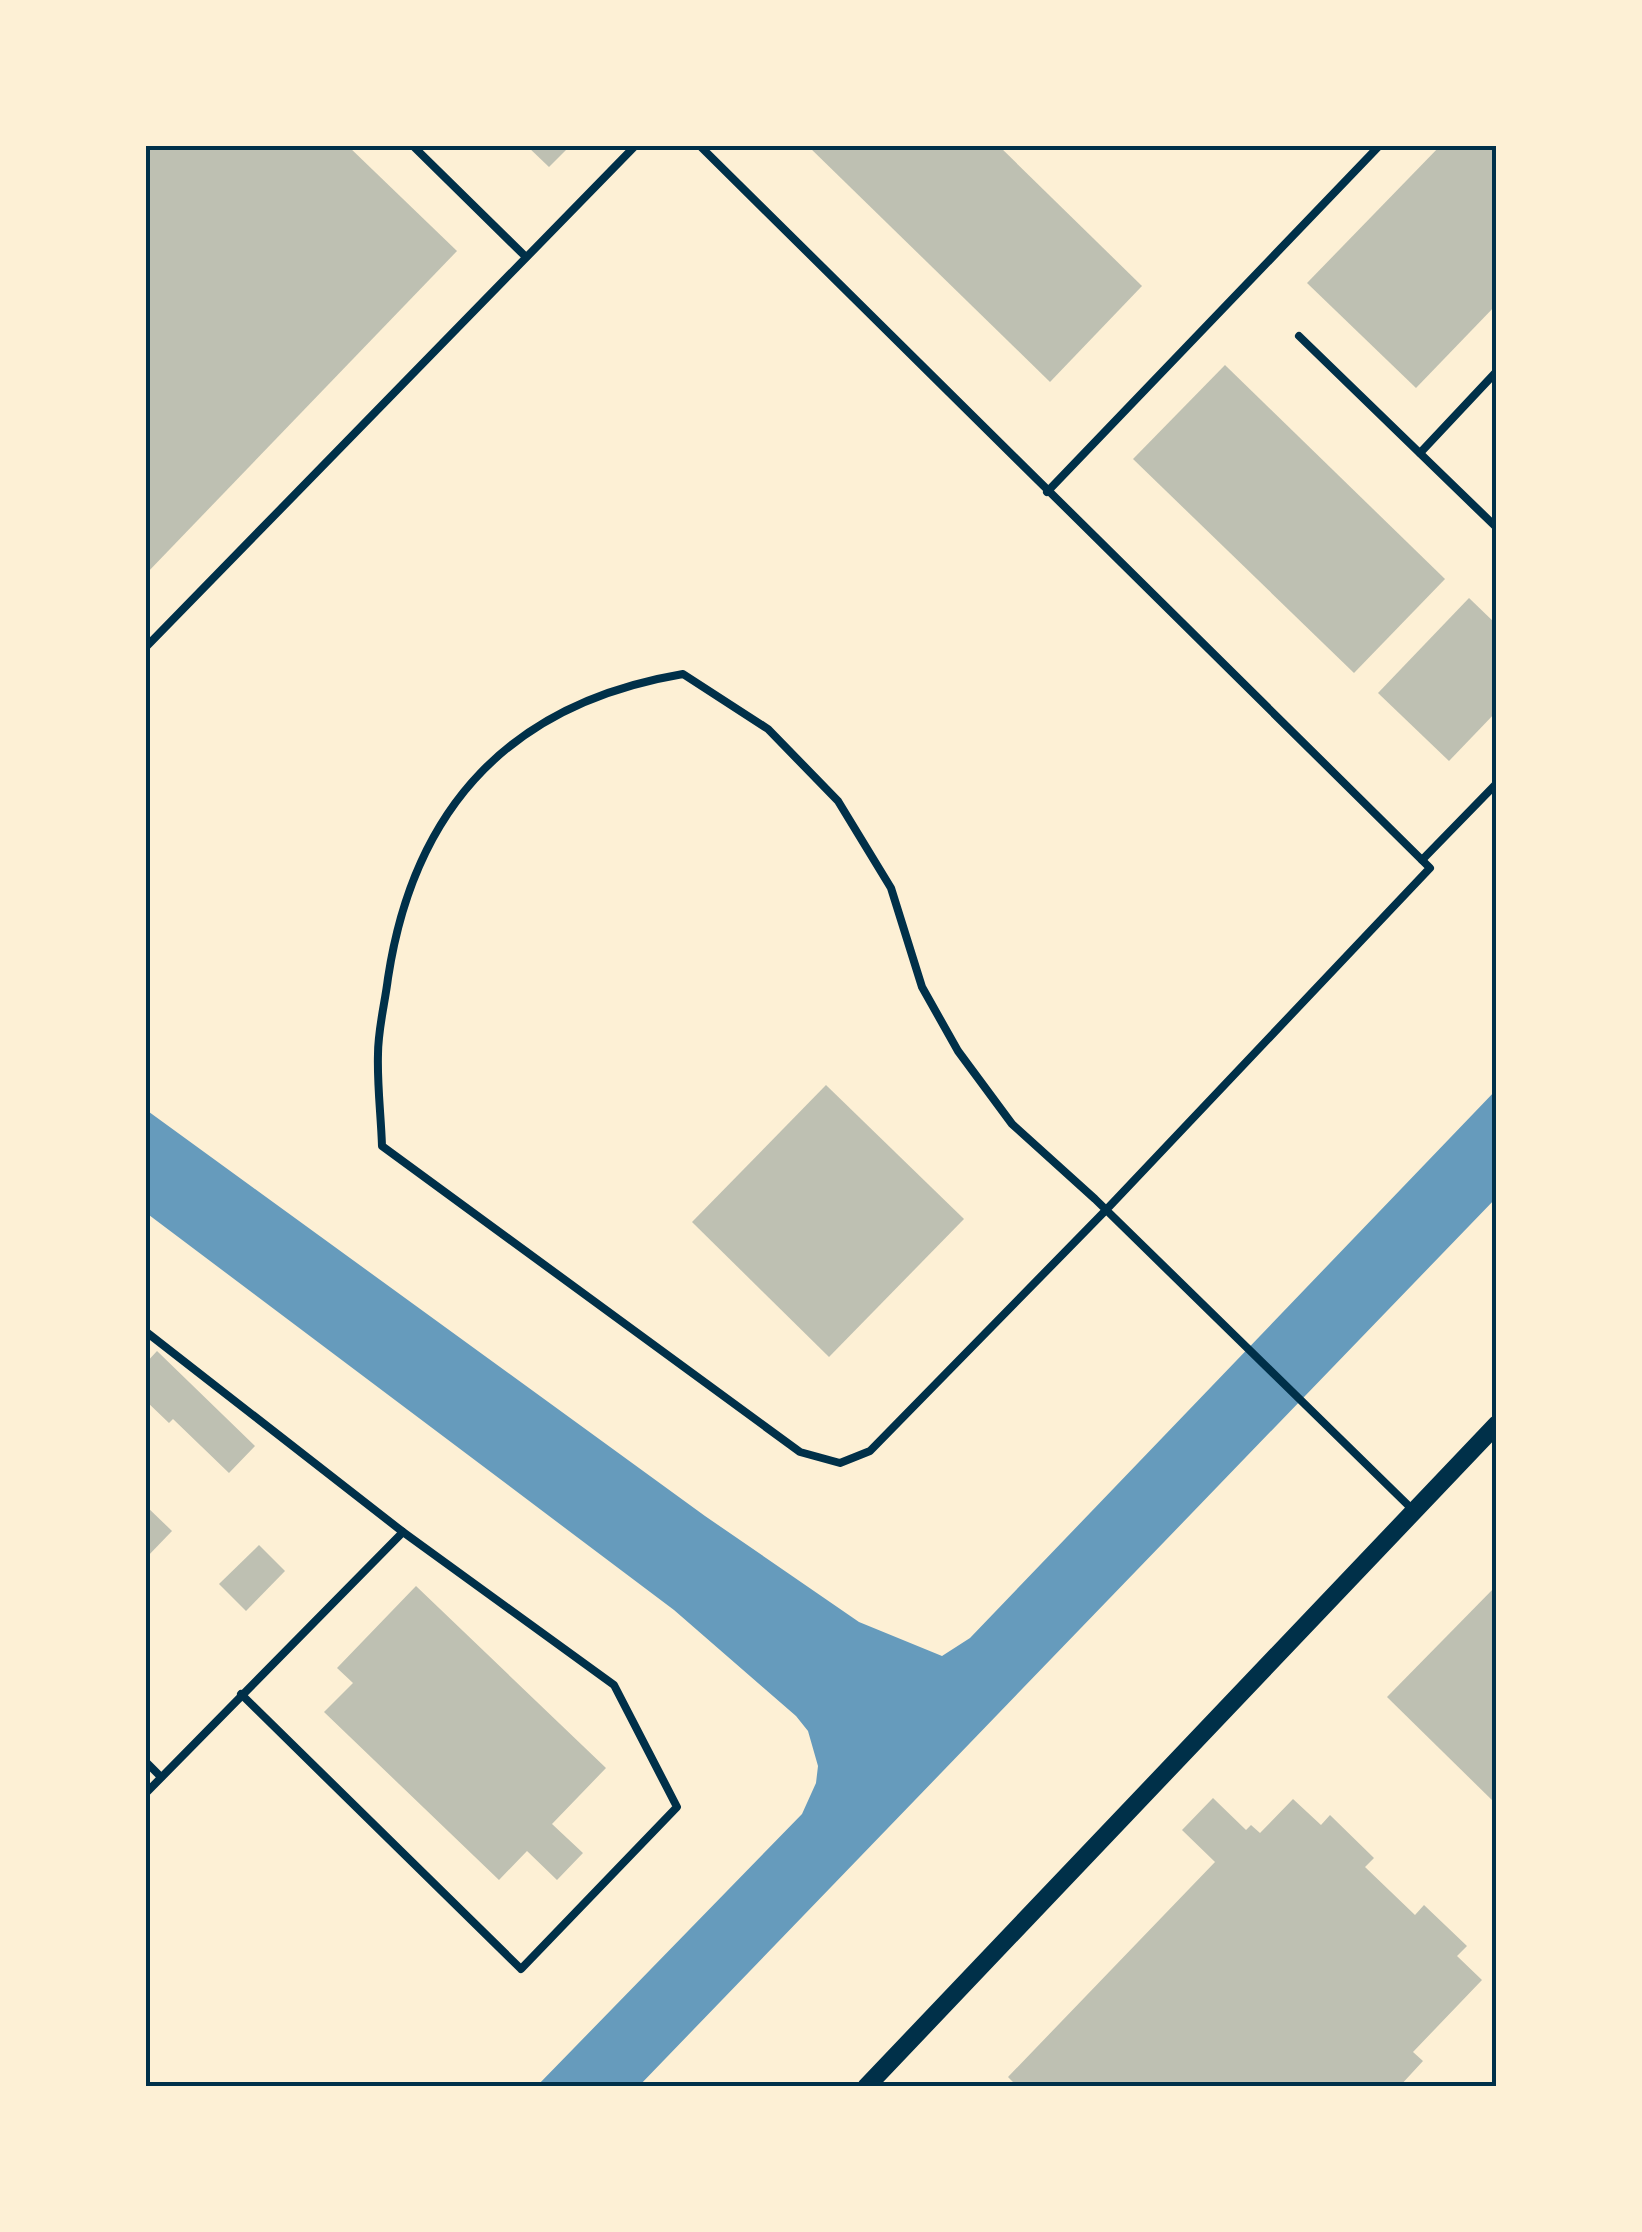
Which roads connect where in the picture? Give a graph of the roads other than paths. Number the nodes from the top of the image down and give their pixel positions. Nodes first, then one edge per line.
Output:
1 (412, 145) edge
2 (636, 145) edge
3 (699, 145) edge
4 (1380, 145) edge
5 (526, 257) junction
6 (1299, 336) dead end
7 (1497, 371) edge
8 (1420, 453) junction
9 (1047, 492) junction
10 (1497, 528) edge
11 (145, 648) edge
12 (1497, 783) edge
13 (1422, 860) junction
14 (1106, 1210) junction
15 (145, 1331) edge
16 (1497, 1424) edge
17 (1414, 1511) junction
18 (403, 1532) junction
19 (241, 1694) junction
20 (145, 1761) edge
21 (162, 1777) junction
22 (145, 1794) edge
23 (866, 2087) edge

1 - 5 lane
2 - 5 lane
3 - 9 lane
4 - 9 lane
5 - 11 lane
6 - 8 lane
7 - 8 lane
8 - 10 lane
9 - 13 lane
12 - 13 lane
13 - 14 lane
14 - 14 lane
14 - 17 lane
15 - 18 lane
16 - 17 street
17 - 23 street
18 - 19 lane
18 - 19 lane
19 - 21 lane
20 - 21 lane
21 - 22 lane

